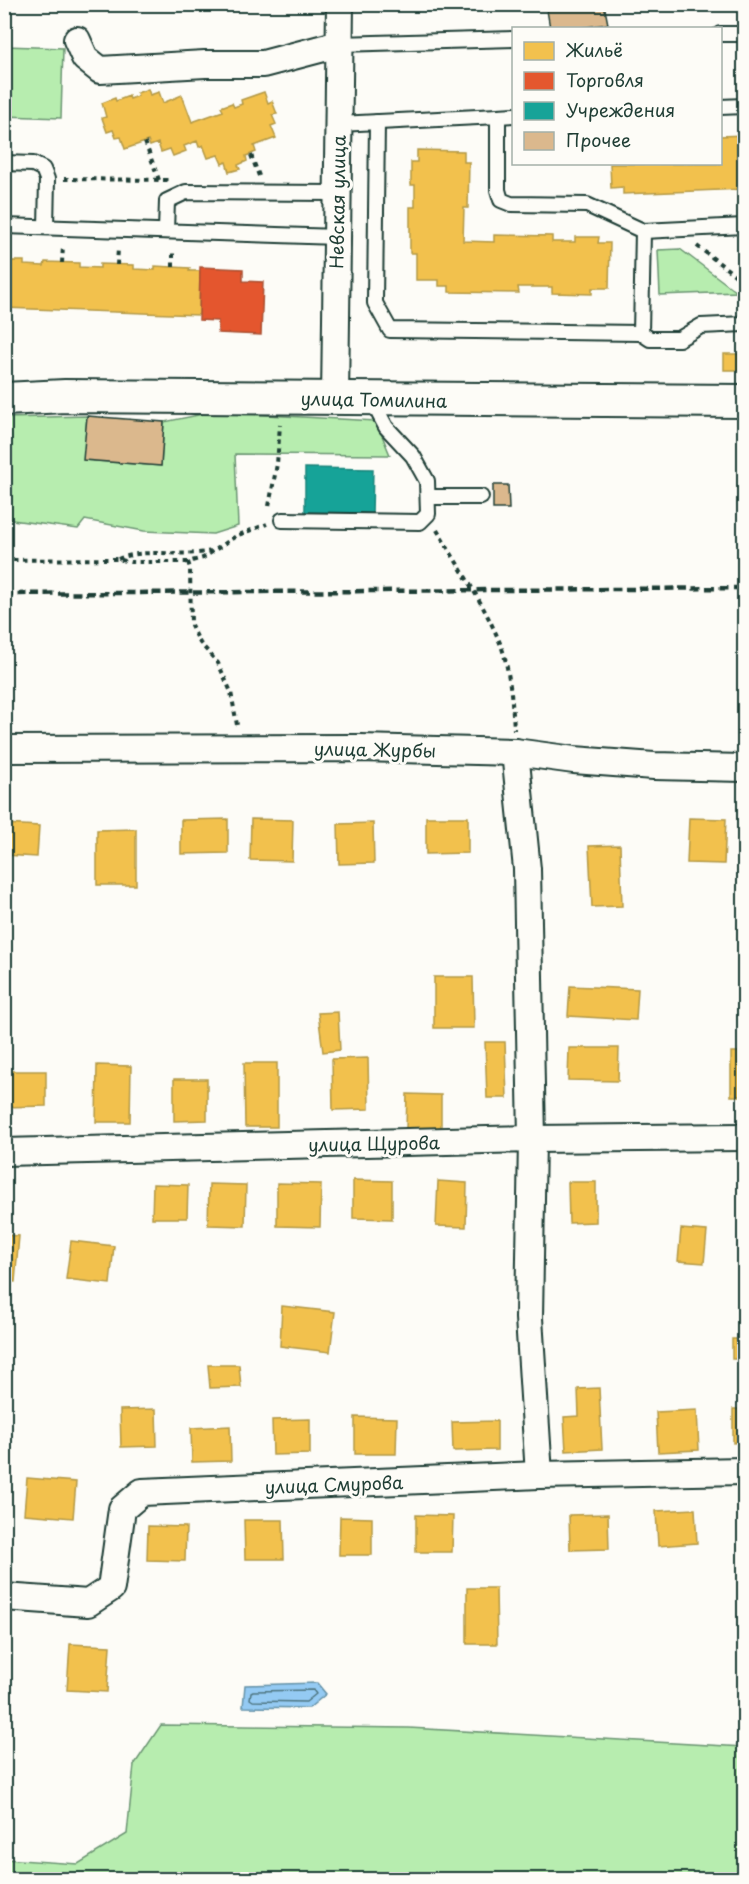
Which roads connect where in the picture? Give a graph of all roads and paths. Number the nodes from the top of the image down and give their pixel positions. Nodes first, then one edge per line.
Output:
1 (340, 4) edge
2 (722, 34) edge
3 (744, 34) edge
4 (512, 39) edge
5 (77, 40) dead end
6 (339, 44) junction
7 (744, 106) edge
8 (722, 107) edge
9 (512, 115) edge
10 (498, 116) junction
11 (377, 122) junction
12 (339, 124) junction
13 (145, 142) dead end
14 (251, 154) dead end
15 (4, 163) edge
16 (159, 180) dead end
17 (261, 180) dead end
18 (338, 193) junction
19 (4, 225) edge
20 (744, 226) edge
21 (46, 227) junction
22 (675, 229) junction
23 (166, 231) junction
24 (643, 231) junction
25 (337, 237) junction
26 (744, 282) edge
27 (744, 324) edge
28 (641, 333) junction
29 (4, 399) edge
30 (335, 399) junction
31 (371, 399) junction
32 (744, 401) edge
33 (280, 420) dead end
34 (481, 496) dead end
35 (428, 497) junction
36 (265, 513) dead end
37 (428, 514) junction
38 (261, 520) dead end
39 (282, 520) joint
40 (257, 527) junction
41 (214, 550) junction
42 (117, 559) junction
43 (4, 560) edge
44 (188, 562) junction
45 (237, 748) junction
46 (4, 749) edge
47 (515, 752) junction
48 (744, 768) edge
49 (744, 1137) edge
50 (532, 1139) junction
51 (4, 1152) edge
52 (744, 1471) edge
53 (539, 1475) junction
54 (4, 1597) edge

1 - 6 street, Невская улица
2 - 3 lane
4 - 6 lane
5 - 6 street
6 - 12 street, Невская улица
7 - 8 lane
9 - 10 lane
10 - 11 lane
10 - 24 lane
11 - 12 lane
11 - 28 lane
12 - 18 street, Невская улица
13 - 16 path
14 - 17 path
15 - 21 lane
18 - 23 lane
18 - 25 street, Невская улица
19 - 21 lane
20 - 22 lane
21 - 23 lane
22 - 24 lane
22 - 26 path
23 - 25 lane
24 - 28 lane
25 - 30 street, Невская улица
27 - 28 lane
29 - 30 street, улица Томилина
30 - 31 street, улица Томилина
31 - 32 street, улица Томилина
31 - 35 lane
33 - 36 path
34 - 35 lane
35 - 37 lane
37 - 39 lane
37 - 47 path
38 - 40 path
39 - 40 path
40 - 41 path
41 - 42 path
41 - 44 path
42 - 43 path
42 - 44 path
44 - 45 path
45 - 46 street, улица Журбы
45 - 47 street, улица Журбы
47 - 48 street, улица Журбы
47 - 50 street
49 - 50 street, улица Щурова
50 - 51 street, улица Щурова
50 - 53 street
52 - 53 street, улица Смурова
53 - 54 street, улица Смурова

